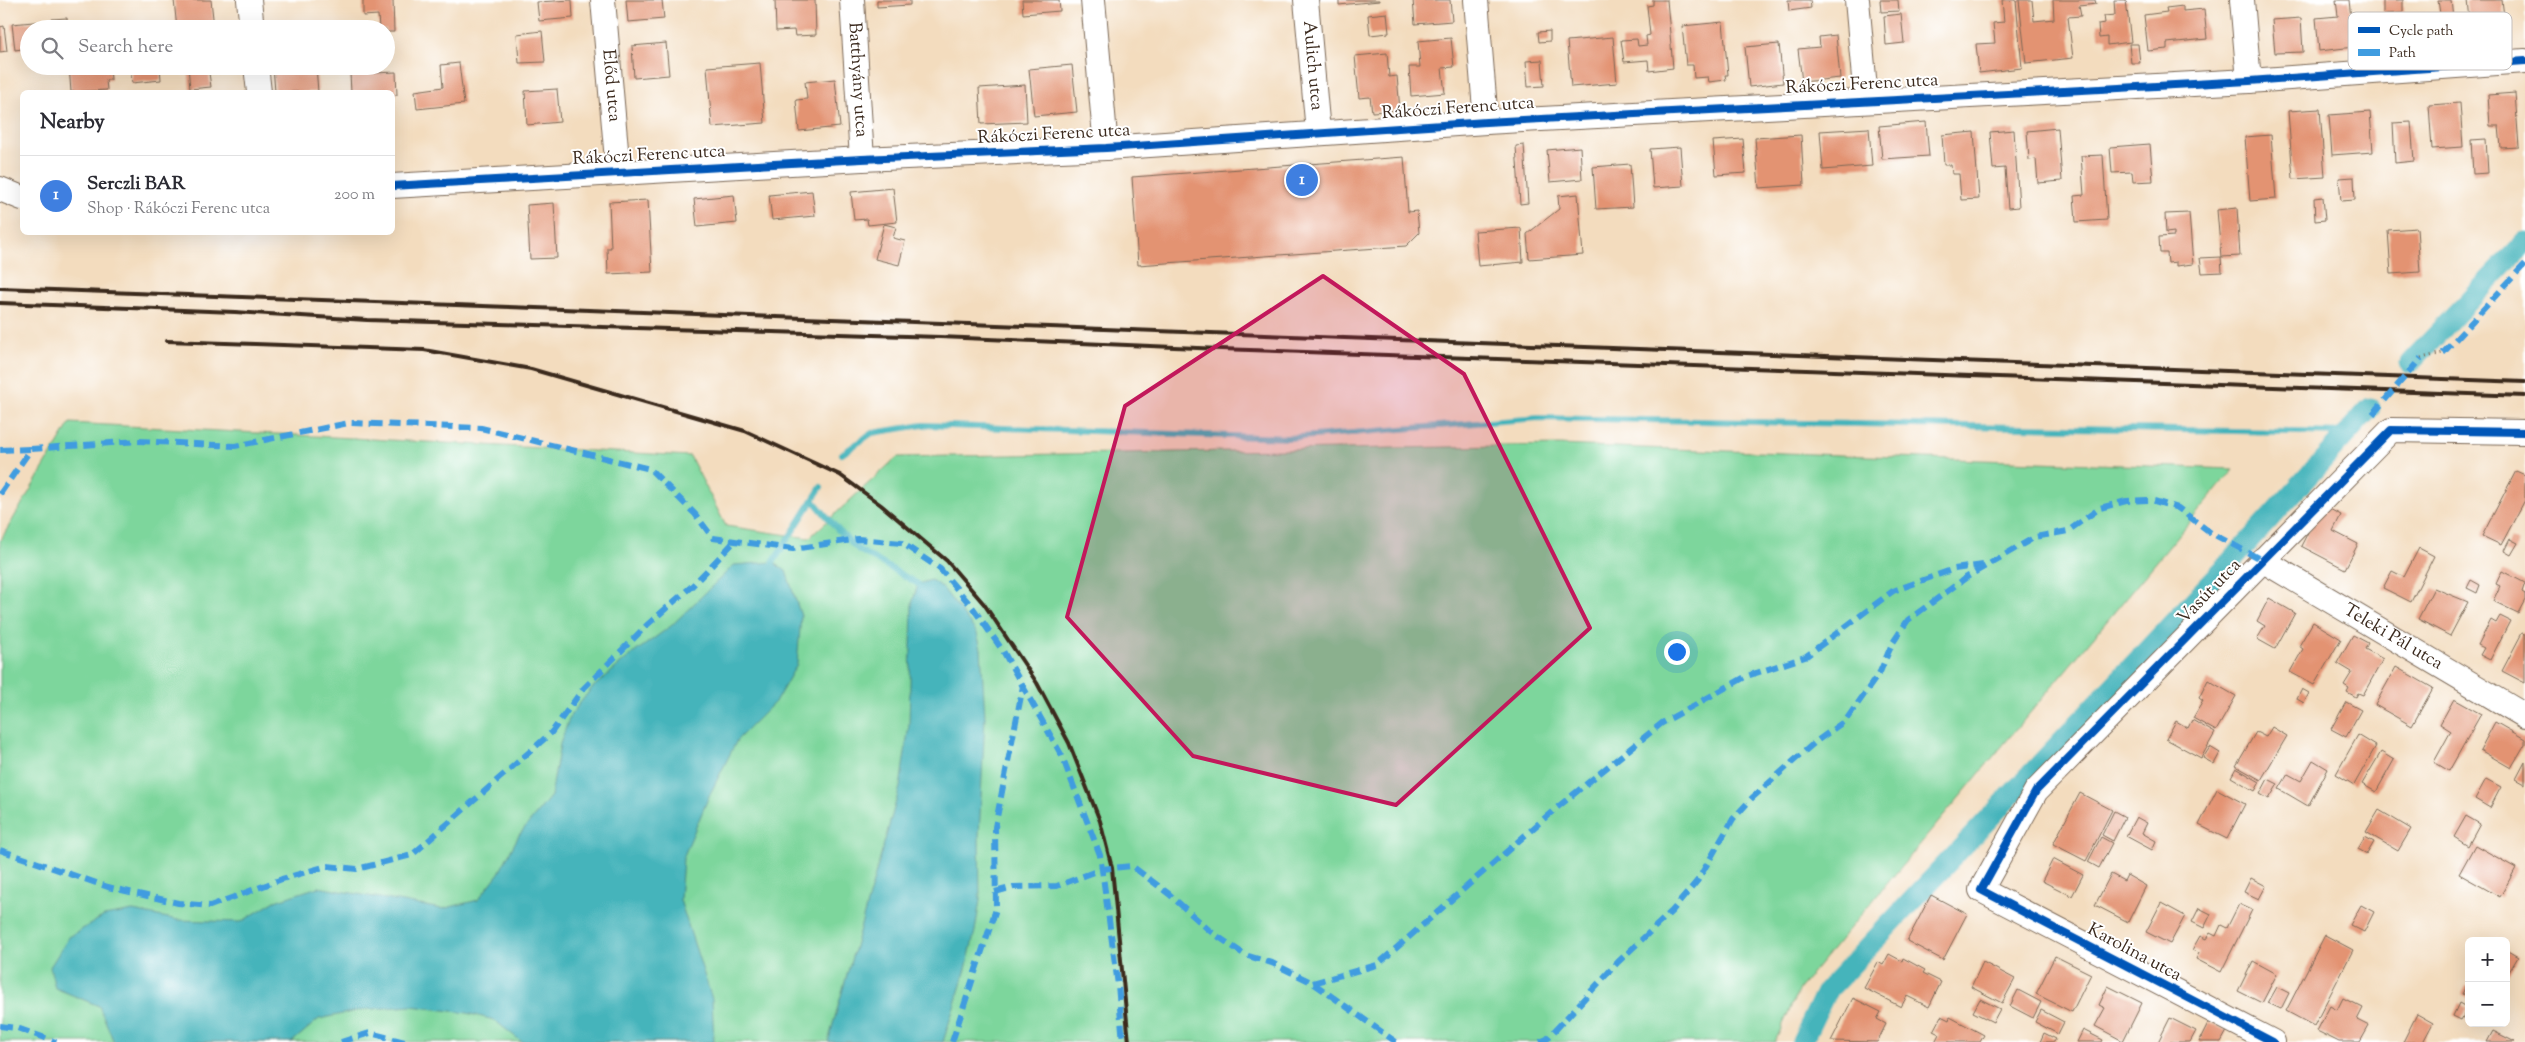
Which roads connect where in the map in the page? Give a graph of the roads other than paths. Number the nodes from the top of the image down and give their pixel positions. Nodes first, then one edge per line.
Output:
1 (250, 0) edge
2 (603, 0) edge
3 (852, 0) edge
4 (1093, 0) edge
5 (1306, 0) edge
6 (1476, 0) edge
7 (1857, 0) edge
8 (2242, 0) edge
9 (251, 20) edge
10 (2525, 61) edge
11 (2512, 62) edge
12 (2401, 70) edge
13 (257, 75) edge
14 (2249, 81) junction
15 (259, 90) edge
16 (1866, 100) junction
17 (1486, 122) junction
18 (1318, 132) junction
19 (1106, 148) junction
20 (862, 159) junction
21 (618, 172) junction
22 (395, 186) edge
23 (0, 189) edge
24 (20, 197) edge
25 (2525, 432) edge
26 (2262, 560) junction
27 (2525, 716) edge
28 (1982, 890) joint
29 (2273, 1042) edge

1 - 9 street
2 - 21 street, Előd utca
3 - 20 street, Batthyány utca
4 - 19 street
5 - 18 street, Aulich utca
6 - 17 street
7 - 16 street
8 - 14 street
10 - 11 street, Rákóczi Ferenc utca
12 - 14 street, Rákóczi Ferenc utca
13 - 15 street
14 - 16 street, Rákóczi Ferenc utca
16 - 17 street, Rákóczi Ferenc utca
17 - 18 street, Rákóczi Ferenc utca
18 - 19 street, Rákóczi Ferenc utca
19 - 20 street, Rákóczi Ferenc utca
20 - 21 street, Rákóczi Ferenc utca
21 - 22 street, Rákóczi Ferenc utca
23 - 24 street
25 - 26 street, Vasút utca
26 - 27 street, Teleki Pál utca
26 - 28 street, Vasút utca
28 - 29 street, Karolina utca

